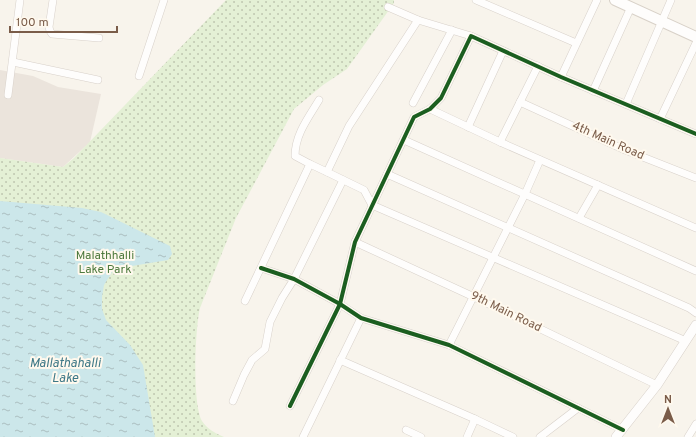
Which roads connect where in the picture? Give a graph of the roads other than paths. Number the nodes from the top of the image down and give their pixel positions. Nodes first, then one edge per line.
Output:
1 (20, 0) edge
2 (53, 0) edge
3 (164, 0) edge
4 (476, 0) edge
5 (597, 0) edge
6 (615, 0) edge
7 (671, 0) edge
8 (631, 7) junction
9 (388, 8) dead end
10 (418, 20) junction
11 (662, 21) junction
12 (452, 30) junction
13 (471, 36) junction
14 (696, 37) edge
15 (99, 38) dead end
16 (576, 43) junction
17 (696, 43) edge
18 (503, 51) junction
19 (13, 62) junction
20 (538, 66) junction
21 (138, 76) dead end
22 (561, 77) junction
23 (98, 80) dead end
24 (593, 91) junction
25 (8, 95) dead end
26 (319, 100) dead end
27 (520, 102) junction
28 (413, 103) dead end
29 (626, 104) junction
30 (430, 109) junction
31 (660, 119) junction
32 (468, 127) junction
33 (696, 134) edge
34 (404, 140) junction
35 (500, 142) junction
36 (540, 160) junction
37 (310, 164) junction
38 (327, 172) junction
39 (387, 174) junction
40 (696, 178) edge
41 (343, 180) junction
42 (598, 185) junction
43 (525, 194) junction
44 (372, 205) junction
45 (579, 218) junction
46 (508, 228) junction
47 (696, 228) edge
48 (354, 242) junction
49 (493, 258) junction
50 (261, 268) junction
51 (696, 271) edge
52 (294, 279) junction
53 (474, 296) junction
54 (245, 301) dead end
55 (340, 304) junction
56 (696, 313) edge
57 (361, 318) junction
58 (696, 325) edge
59 (686, 341) junction
60 (449, 345) junction
61 (340, 360) junction
62 (657, 385) junction
63 (233, 401) dead end
64 (290, 406) dead end
65 (578, 408) junction
66 (475, 419) junction
67 (696, 424) edge
68 (406, 430) dead end
69 (623, 430) junction
70 (303, 437) edge
71 (421, 437) edge
72 (467, 437) edge
73 (513, 437) edge
74 (540, 437) edge
75 (616, 437) edge
76 (688, 437) edge

1 - 19 street
2 - 15 street
3 - 21 street
4 - 16 street
5 - 16 street
6 - 8 main road
7 - 11 street
8 - 11 main road
8 - 24 street
9 - 10 street
10 - 12 street
10 - 38 street
11 - 14 main road
11 - 29 street
12 - 13 street
12 - 28 street
13 - 18 street
13 - 30 street
16 - 22 street
17 - 31 street
18 - 20 street
18 - 32 street
19 - 23 street
19 - 25 street
20 - 22 street
20 - 27 street
22 - 24 street
24 - 29 street
26 - 37 street
27 - 35 street
27 - 40 street, 4th Main Road
29 - 31 street
30 - 32 street
30 - 34 street
31 - 33 street
32 - 35 street
34 - 39 street
34 - 43 street
35 - 36 street
36 - 42 street
36 - 43 street
37 - 38 street
37 - 50 street
38 - 41 street
39 - 44 street
39 - 46 street
41 - 44 street
41 - 52 street
42 - 45 street
42 - 47 street
43 - 45 street
43 - 46 street
44 - 48 street
44 - 49 street
45 - 51 street
46 - 49 street
46 - 56 street
48 - 53 street, 9th Main Road
48 - 55 street
49 - 53 street
49 - 59 street
50 - 52 street
50 - 54 street
52 - 55 street
52 - 63 street
53 - 60 street
53 - 62 street, 9th Main Road
55 - 57 street
55 - 64 street
57 - 60 street
57 - 61 street
58 - 59 street
59 - 62 street
60 - 65 street
61 - 66 street
61 - 70 street
62 - 69 street
65 - 69 street
65 - 74 street
66 - 72 street
66 - 73 street
67 - 76 street
68 - 71 street
69 - 75 street

